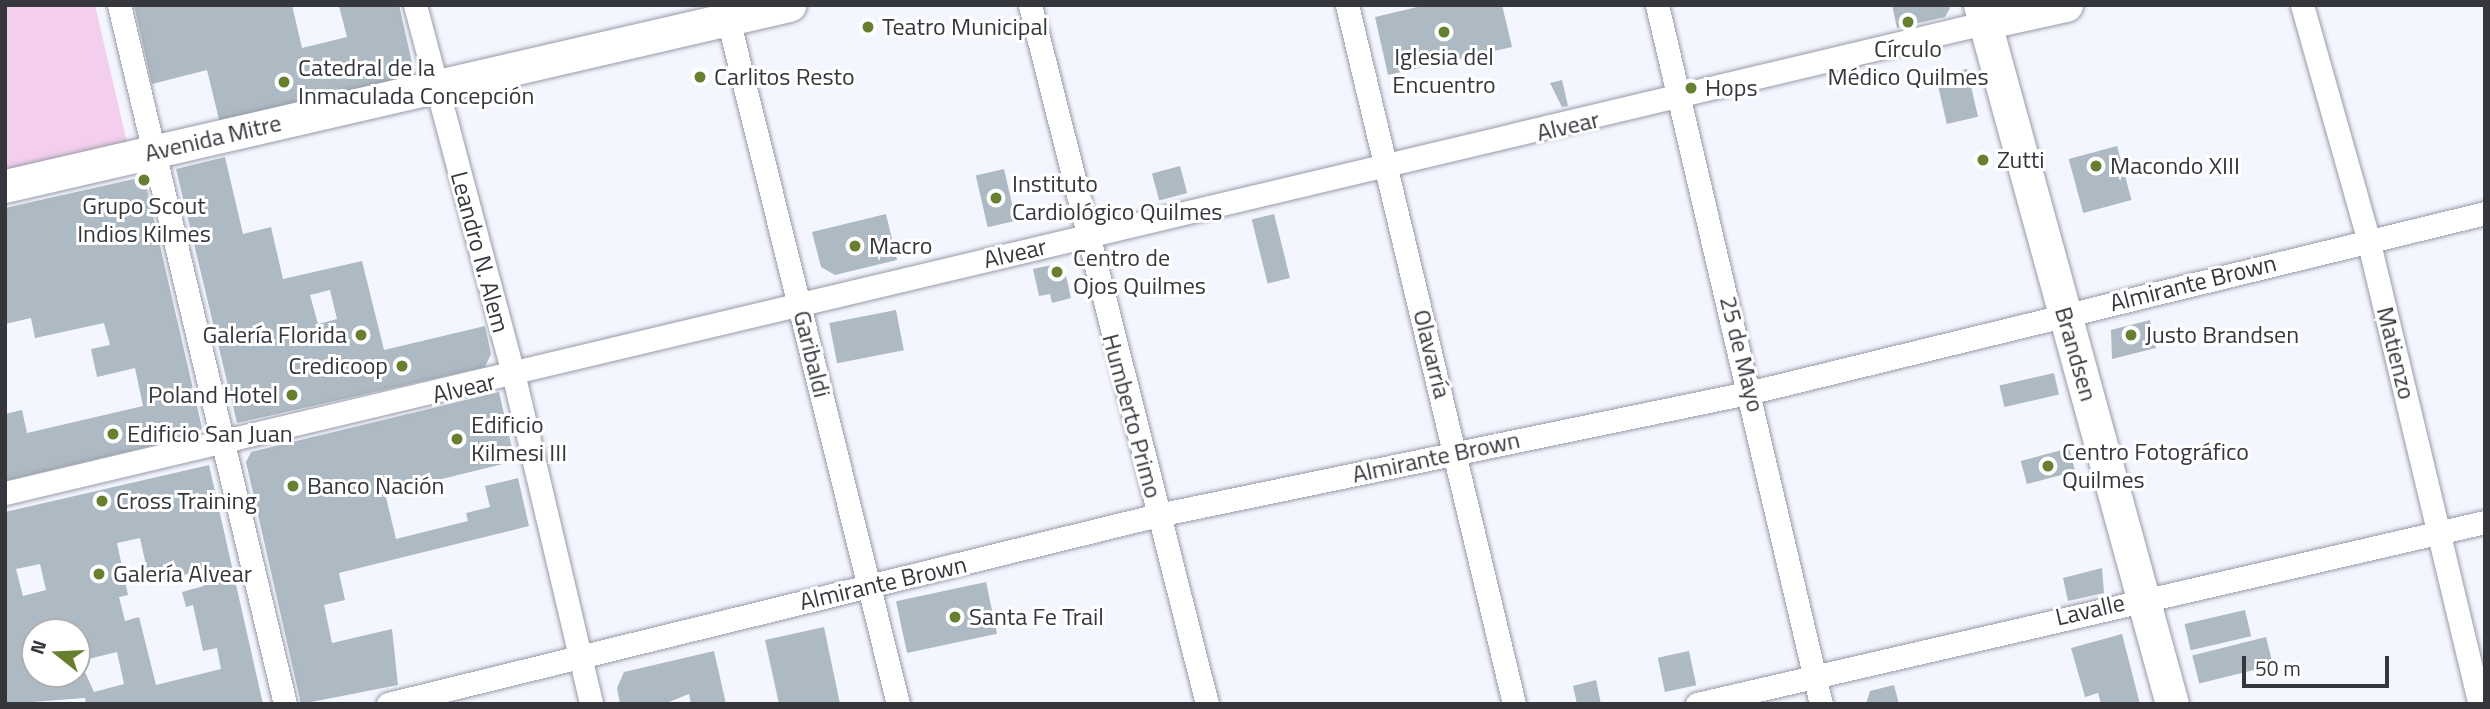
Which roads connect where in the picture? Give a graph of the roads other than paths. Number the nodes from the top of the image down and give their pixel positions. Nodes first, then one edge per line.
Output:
1 (119, 5) edge
2 (415, 5) edge
3 (789, 5) edge
4 (1030, 5) edge
5 (1347, 5) edge
6 (1657, 5) edge
7 (2066, 5) edge
8 (2302, 5) edge
9 (726, 12) edge
10 (1982, 14) edge
11 (436, 87) junction
12 (1680, 100) junction
13 (155, 152) junction
14 (1387, 167) junction
15 (5, 186) edge
16 (2485, 213) edge
17 (1084, 237) junction
18 (2368, 239) junction
19 (799, 301) junction
20 (2065, 315) junction
21 (514, 377) junction
22 (1752, 392) junction
23 (222, 442) junction
24 (1456, 452) junction
25 (5, 493) edge
26 (1158, 516) junction
27 (2485, 522) edge
28 (2440, 533) junction
29 (868, 587) junction
30 (2144, 598) junction
31 (578, 654) junction
32 (1814, 676) junction
33 (285, 704) edge
34 (388, 704) edge
35 (591, 704) edge
36 (898, 704) edge
37 (1207, 704) edge
38 (1514, 704) edge
39 (1697, 704) edge
40 (1821, 704) edge
41 (2172, 704) edge
42 (2480, 704) edge

1 - 13 street
2 - 11 street, Leandro N. Alem
3 - 9 main road, Avenida Mitre
4 - 17 street, Humberto Primo
5 - 14 street, Olavarría
6 - 12 street, 25 de Mayo
7 - 10 main road, Alvear
8 - 18 street, Matienzo
9 - 11 main road, Avenida Mitre
9 - 19 street, Garibaldi
10 - 12 street, Alvear
10 - 20 main road, Brandsen
11 - 13 main road, Avenida Mitre
11 - 21 street, Leandro N. Alem
12 - 14 street, Alvear
12 - 22 street, 25 de Mayo
13 - 15 main road, Avenida Mitre
13 - 23 street
14 - 17 street, Alvear
14 - 24 street, Olavarría
16 - 18 street, Almirante Brown
17 - 19 street, Alvear
17 - 26 street, Humberto Primo
18 - 20 street, Almirante Brown
18 - 28 street, Matienzo
19 - 21 street, Alvear
19 - 29 street, Garibaldi
20 - 22 street, Almirante Brown
20 - 30 main road, Brandsen
21 - 23 street, Alvear
21 - 31 street, Leandro N. Alem
22 - 24 street, Almirante Brown
22 - 32 street, 25 de Mayo
23 - 25 street, Alvear
23 - 33 street
24 - 26 street, Almirante Brown
24 - 38 street, Olavarría
26 - 29 street, Almirante Brown
26 - 37 street, Humberto Primo
27 - 28 street, Lavalle
28 - 30 street, Lavalle
28 - 42 street, Matienzo
29 - 31 street, Almirante Brown
29 - 36 street, Garibaldi
30 - 32 street, Lavalle
30 - 41 main road, Brandsen
31 - 34 street, Almirante Brown
31 - 35 street, Leandro N. Alem
32 - 39 street, Lavalle
32 - 40 street, 25 de Mayo

